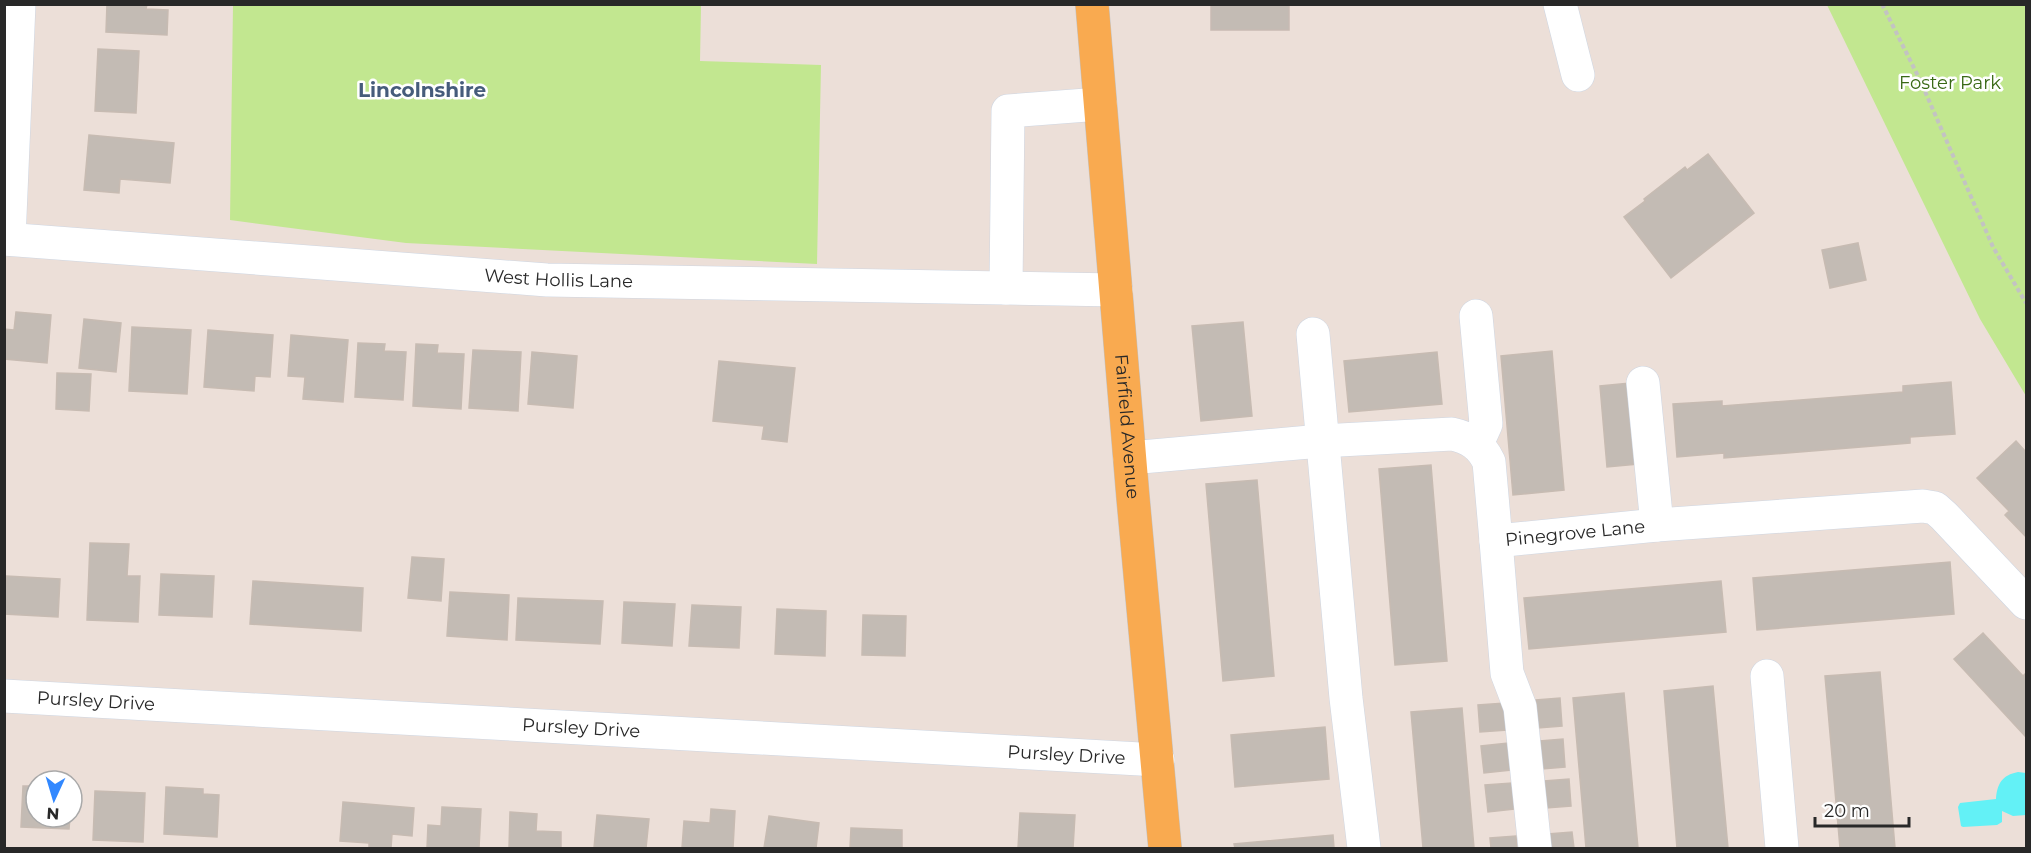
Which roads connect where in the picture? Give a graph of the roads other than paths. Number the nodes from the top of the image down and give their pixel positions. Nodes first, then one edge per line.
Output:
1 (19, 4) edge
2 (1092, 4) edge
3 (1560, 4) edge
4 (1578, 75) dead end
5 (1100, 104) junction
6 (7, 239) edge
7 (1006, 288) junction
8 (1116, 290) junction
9 (1476, 316) dead end
10 (1312, 334) dead end
11 (1643, 382) dead end
12 (1321, 441) junction
13 (1477, 444) junction
14 (1130, 458) junction
15 (1657, 525) junction
16 (1496, 541) junction
17 (2026, 603) edge
18 (1767, 675) dead end
19 (4, 696) edge
20 (1158, 760) junction
21 (1165, 849) edge
22 (1364, 849) edge
23 (1535, 849) edge
24 (1782, 849) edge

1 - 6 street
2 - 5 main road, Fairfield Avenue
3 - 4 street
5 - 7 street
5 - 8 main road, Fairfield Avenue
6 - 7 street, West Hollis Lane
7 - 8 street, West Hollis Lane
8 - 14 main road, Fairfield Avenue
9 - 13 street
10 - 12 street
11 - 15 street
12 - 13 street
12 - 14 street
12 - 22 street
13 - 16 street, Pinegrove Lane
14 - 20 main road, Fairfield Avenue
15 - 16 street, Pinegrove Lane
15 - 17 street, Pinegrove Lane
16 - 23 street
18 - 24 street
19 - 20 street, Pursley Drive
20 - 21 main road, Fairfield Avenue

